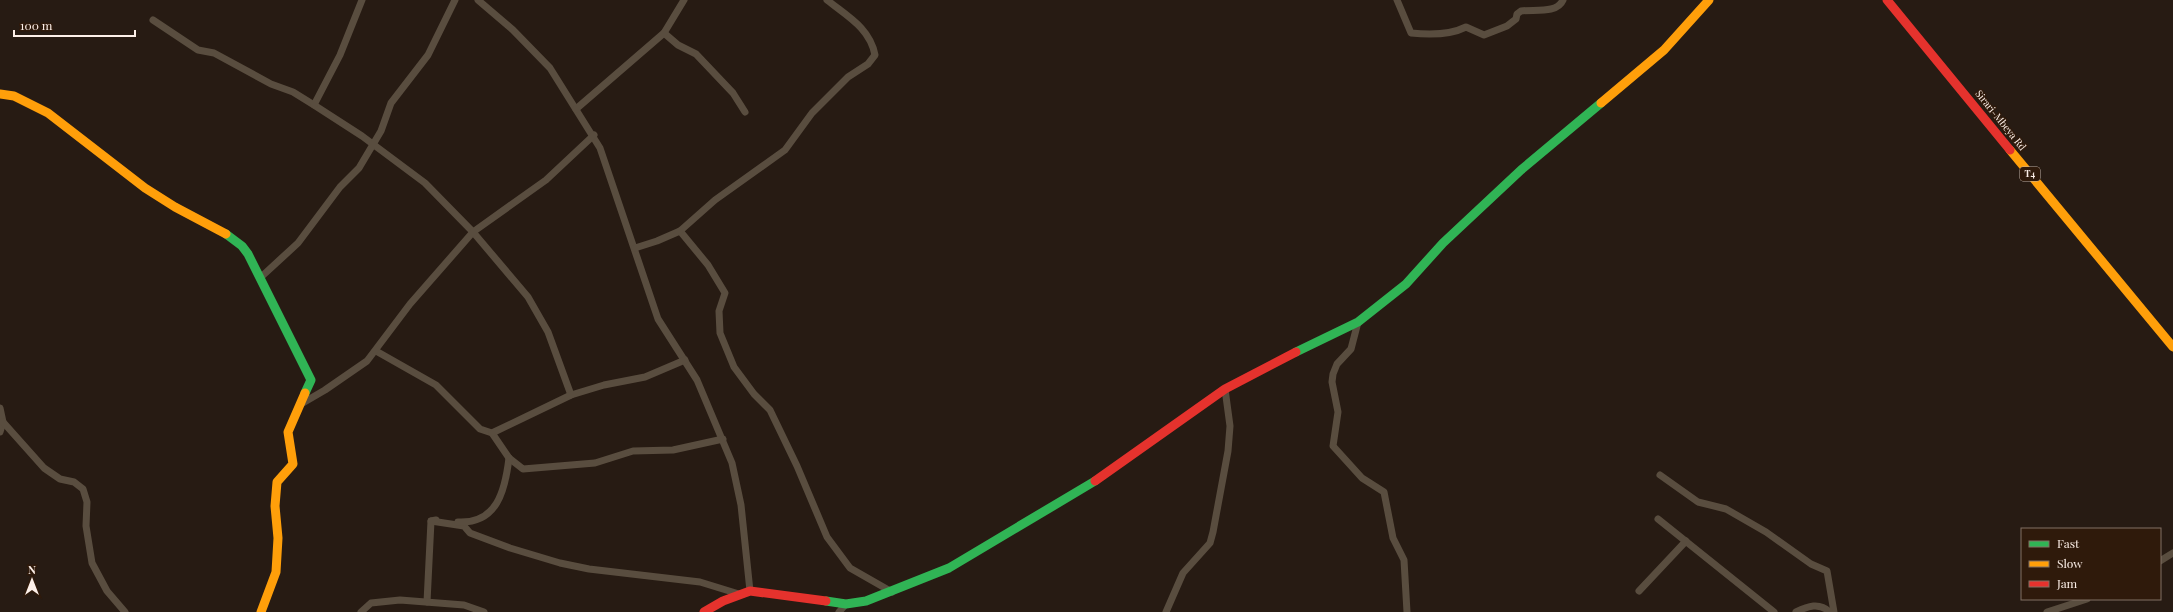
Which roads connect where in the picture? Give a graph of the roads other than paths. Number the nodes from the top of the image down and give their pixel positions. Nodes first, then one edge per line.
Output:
1 (362, 0) edge
2 (455, 0) edge
3 (478, 0) edge
4 (684, 0) edge
5 (827, 0) edge
6 (1397, 0) edge
7 (1563, 0) edge
8 (1709, 0) edge
9 (1887, 0) edge
10 (153, 20) dead end
11 (664, 33) junction
12 (0, 94) edge
13 (314, 105) junction
14 (576, 109) junction
15 (745, 112) dead end
16 (594, 136) junction
17 (373, 145) junction
18 (680, 230) junction
19 (474, 232) junction
20 (635, 248) junction
21 (260, 278) junction
22 (1358, 322) junction
23 (2173, 347) edge
24 (376, 351) junction
25 (685, 360) junction
26 (1225, 389) junction
27 (571, 395) junction
28 (301, 404) junction
29 (0, 408) edge
30 (2, 422) junction
31 (0, 432) edge
32 (492, 433) junction
33 (723, 440) junction
34 (509, 458) junction
35 (1660, 475) dead end
36 (1658, 519) dead end
37 (431, 521) junction
38 (1686, 541) junction
39 (2173, 553) edge
40 (2161, 560) edge
41 (750, 591) junction
42 (1640, 591) dead end
43 (892, 592) junction
44 (739, 594) junction
45 (2084, 600) edge
46 (427, 602) junction
47 (846, 604) junction
48 (125, 612) edge
49 (261, 612) edge
50 (361, 612) edge
51 (484, 612) edge
52 (704, 612) edge
53 (838, 612) edge
54 (1166, 612) edge
55 (1406, 612) edge
56 (1774, 612) edge
57 (1796, 612) edge
58 (1830, 612) edge
59 (1834, 612) edge
60 (2047, 612) edge

1 - 13 street
2 - 17 street
3 - 14 street
4 - 11 street
5 - 18 street
6 - 7 street
8 - 22 main road
9 - 23 main road, Sirari-Mbeya Rd / T4
10 - 13 street
11 - 14 street
11 - 15 street
12 - 21 main road
13 - 17 street
14 - 16 street
16 - 19 street
16 - 20 street
17 - 19 street
17 - 21 street
18 - 20 street
18 - 43 street
19 - 24 street
19 - 27 street
20 - 25 street
21 - 28 main road
22 - 26 main road
22 - 55 street
24 - 28 street
24 - 32 street
25 - 27 street
25 - 33 street
26 - 43 main road
26 - 54 street
27 - 32 street
28 - 49 main road
29 - 30 street
30 - 31 street
30 - 48 street
32 - 34 street
33 - 34 street
33 - 41 street
34 - 37 street
35 - 59 street
36 - 38 street
37 - 44 street
37 - 46 street
38 - 42 street
38 - 56 street
39 - 40 street
41 - 44 main road
41 - 47 main road
43 - 47 main road
44 - 52 main road
45 - 60 street
46 - 50 street
46 - 51 street
47 - 53 street
57 - 58 street

